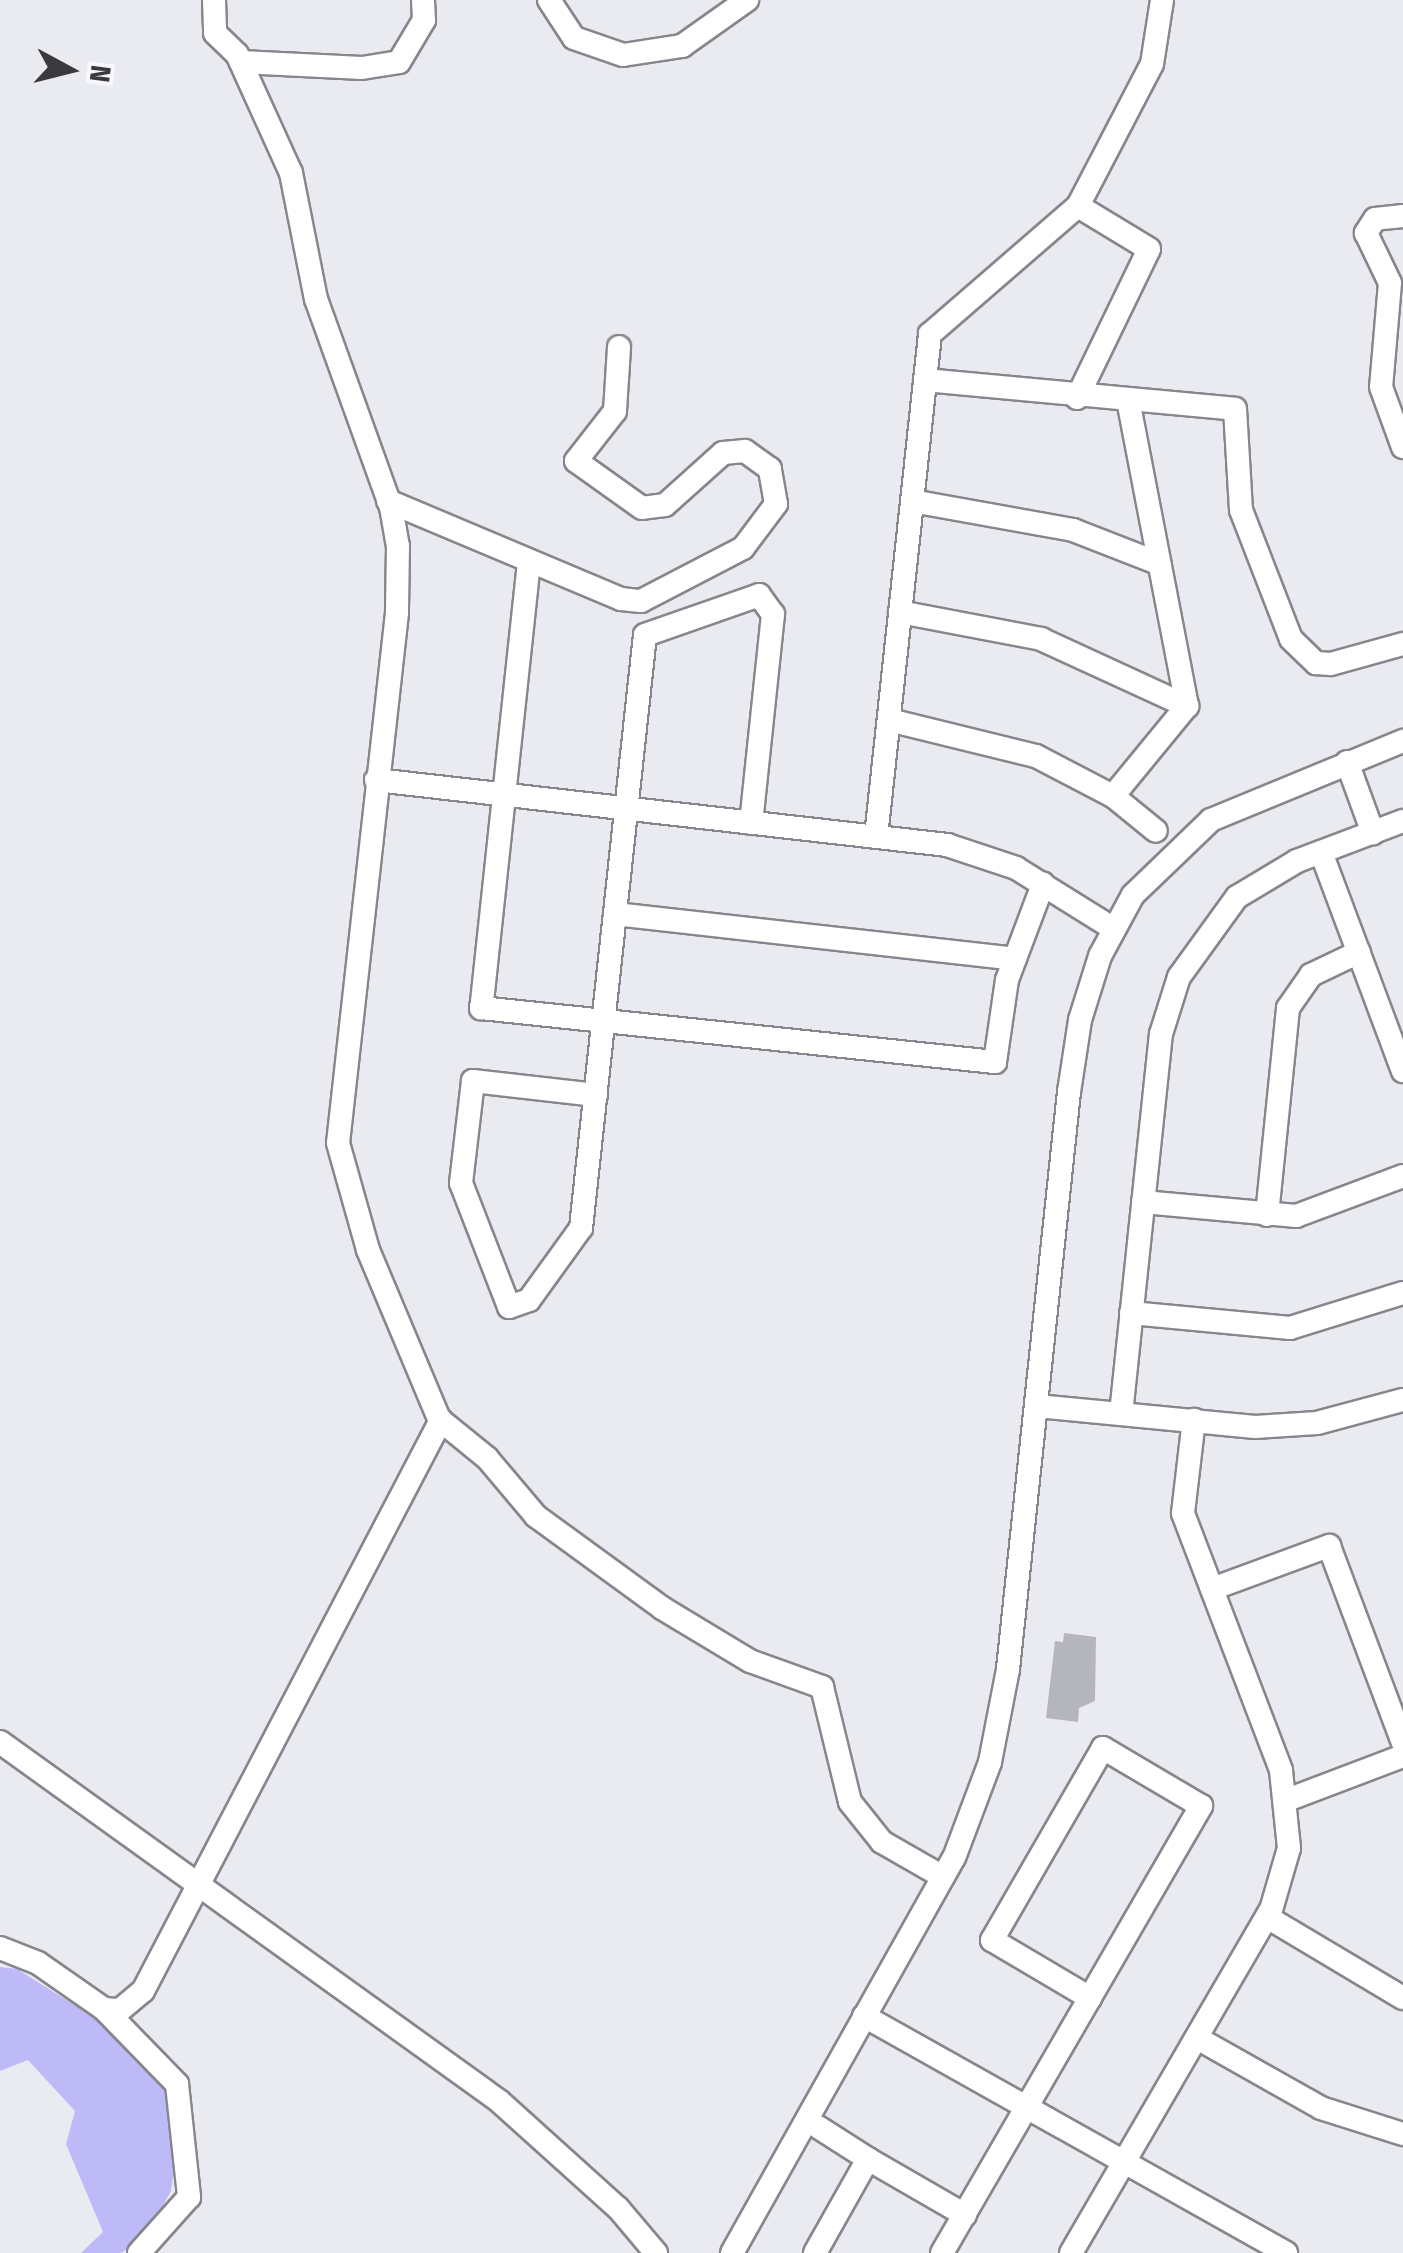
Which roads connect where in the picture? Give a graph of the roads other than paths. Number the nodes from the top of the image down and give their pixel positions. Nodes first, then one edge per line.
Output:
1 (214, 0) edge
2 (422, 0) edge
3 (550, 0) edge
4 (747, 0) edge
5 (1162, 0) edge
6 (241, 62) junction
7 (1078, 206) junction
8 (1403, 216) edge
9 (618, 346) dead end
10 (925, 380) junction
11 (1392, 383) edge
12 (1077, 398) junction
13 (1130, 404) junction
14 (1403, 447) edge
15 (388, 501) junction
16 (912, 501) junction
17 (529, 562) junction
18 (1160, 564) junction
19 (900, 612) junction
20 (1403, 644) edge
21 (1187, 706) junction
22 (888, 720) junction
23 (1403, 742) edge
24 (1347, 762) junction
25 (376, 780) junction
26 (504, 795) junction
27 (1113, 796) junction
28 (626, 808) junction
29 (1403, 822) edge
30 (751, 823) junction
31 (1156, 831) dead end
32 (1373, 833) junction
33 (876, 837) junction
34 (1322, 852) junction
35 (1044, 884) junction
36 (615, 914) junction
37 (1114, 929) junction
38 (1358, 952) junction
39 (1014, 959) junction
40 (604, 1021) junction
41 (1403, 1071) edge
42 (596, 1094) junction
43 (1403, 1176) edge
44 (1143, 1202) junction
45 (1267, 1215) junction
46 (1403, 1293) edge
47 (1131, 1313) junction
48 (1403, 1400) edge
49 (1037, 1406) junction
50 (1121, 1414) junction
51 (441, 1420) junction
52 (1194, 1420) junction
53 (1212, 1589) junction
54 (0, 1742) edge
55 (1403, 1742) edge
56 (1403, 1756) edge
57 (1288, 1800) junction
58 (943, 1877) junction
59 (201, 1884) junction
60 (1267, 1918) junction
61 (0, 1948) edge
62 (1090, 1998) junction
63 (1403, 1998) edge
64 (104, 2009) junction
65 (864, 2016) junction
66 (1197, 2038) junction
67 (1027, 2107) junction
68 (818, 2127) dead end
69 (1403, 2134) edge
70 (868, 2159) junction
71 (1124, 2162) junction
72 (964, 2214) junction
73 (139, 2253) edge
74 (656, 2253) edge
75 (732, 2253) edge
76 (814, 2253) edge
77 (942, 2253) edge
78 (1070, 2253) edge
79 (1286, 2253) edge

1 - 6 street
2 - 6 street
3 - 4 street
5 - 7 street
6 - 15 street
7 - 10 street
7 - 12 street
8 - 11 street
9 - 17 street
10 - 12 street
10 - 16 street
11 - 14 street
12 - 13 street
13 - 18 street
13 - 20 street
15 - 17 street
15 - 25 street
16 - 18 street
16 - 19 street
17 - 26 street
18 - 21 street
19 - 21 street
19 - 22 street
21 - 27 street
22 - 27 street
22 - 33 street
23 - 24 street
24 - 32 street
24 - 37 street
25 - 26 street
25 - 51 street
26 - 28 street
26 - 40 street
27 - 31 street
28 - 30 street
28 - 30 street
28 - 36 street
29 - 32 street
30 - 33 street
32 - 34 street
33 - 35 street
34 - 38 street
34 - 44 street
35 - 37 street
35 - 39 street
36 - 39 street
36 - 40 street
37 - 49 street
38 - 41 street
38 - 45 street
39 - 40 street
40 - 42 street
42 - 42 street
43 - 45 street
44 - 45 street
44 - 47 street
46 - 47 street
47 - 50 street
48 - 52 street
49 - 50 street
49 - 58 street
50 - 52 street
51 - 58 street
51 - 59 street
52 - 53 street
53 - 55 street
53 - 57 street
54 - 59 street
56 - 57 street
57 - 60 street
58 - 65 street
59 - 64 street
59 - 74 street
60 - 63 street
60 - 66 street
61 - 64 street
62 - 62 street
62 - 67 street
64 - 73 street
65 - 67 street
65 - 75 street
66 - 69 street
66 - 71 street
67 - 71 street
67 - 72 street
68 - 70 street
70 - 72 street
70 - 76 street
71 - 78 street
71 - 79 street
72 - 77 street

